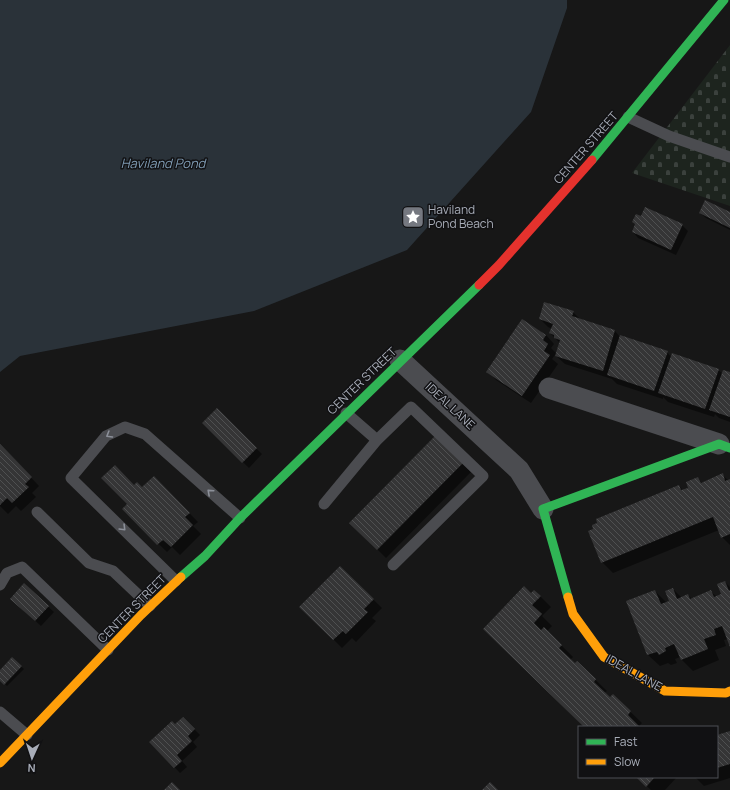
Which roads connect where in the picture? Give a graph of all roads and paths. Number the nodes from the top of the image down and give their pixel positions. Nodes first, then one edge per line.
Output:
1 (724, 0) edge
2 (628, 117) junction
3 (730, 157) edge
4 (400, 360) junction
5 (549, 388) dead end
6 (346, 413) junction
7 (377, 440) junction
8 (725, 446) edge
9 (324, 504) dead end
10 (543, 509) junction
11 (37, 512) dead end
12 (240, 518) junction
13 (393, 565) dead end
14 (176, 581) junction
15 (0, 585) edge
16 (150, 606) junction
17 (108, 650) junction
18 (730, 691) edge
19 (0, 712) edge
20 (27, 735) junction
21 (0, 763) edge

1 - 2 main road, CENTER STREET
2 - 3 lane
2 - 4 main road, CENTER STREET
4 - 6 main road, CENTER STREET
4 - 10 street, IDEAL LANE
5 - 8 street
6 - 7 lane
6 - 12 main road, CENTER STREET
7 - 9 lane
7 - 13 lane
8 - 10 main road
10 - 18 main road, IDEAL LANE
11 - 16 lane
12 - 14 main road, CENTER STREET
12 -> 14 lane
14 - 16 main road, CENTER STREET
15 - 17 lane
16 - 17 main road, CENTER STREET
17 - 20 main road, CENTER STREET
19 - 20 lane
20 - 21 main road, CENTER STREET

